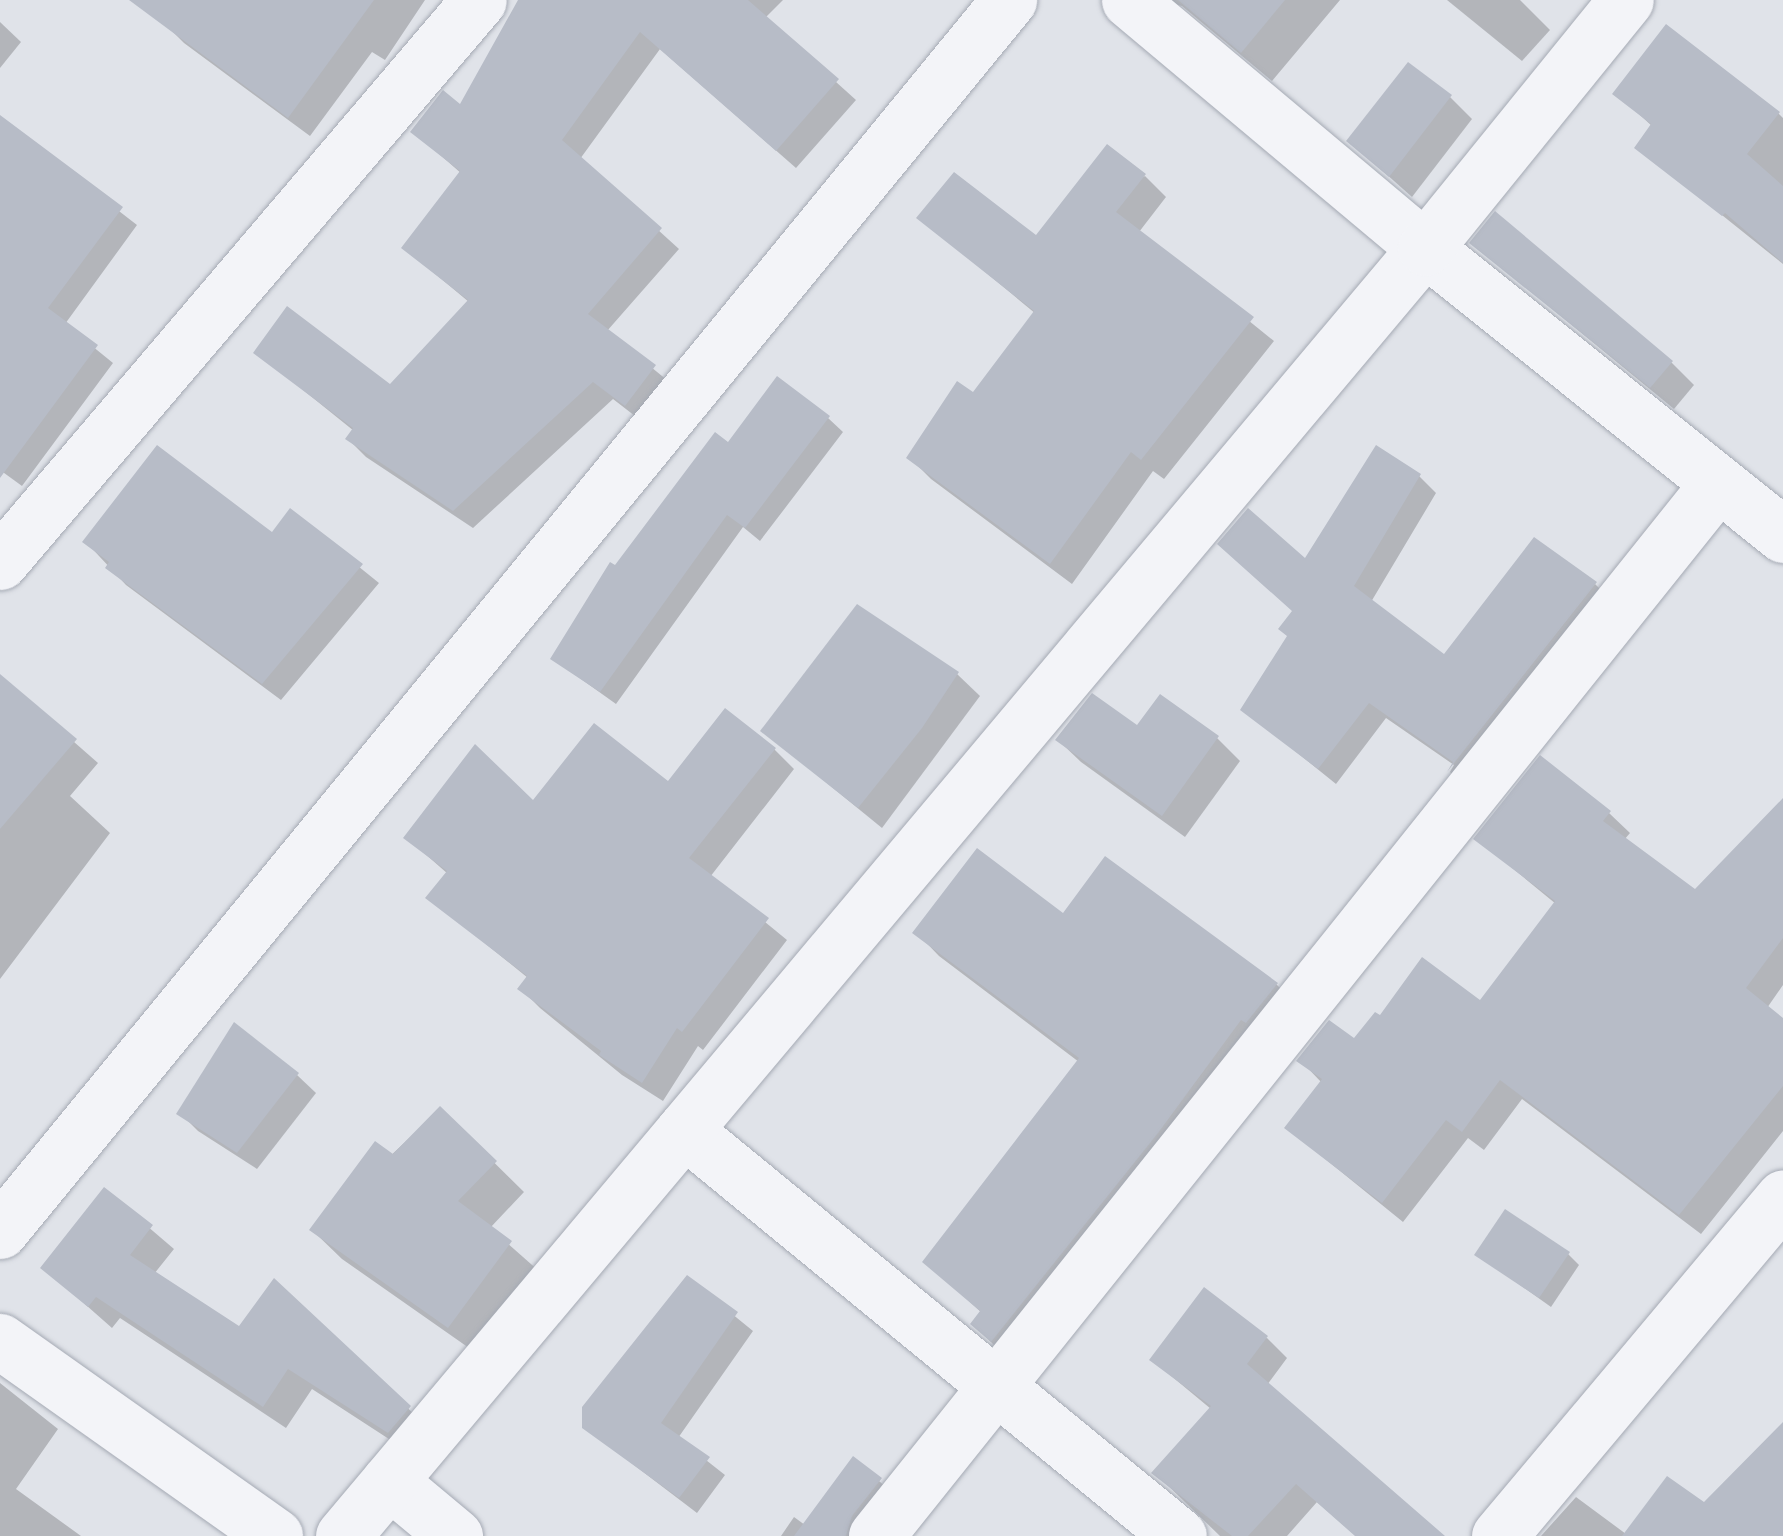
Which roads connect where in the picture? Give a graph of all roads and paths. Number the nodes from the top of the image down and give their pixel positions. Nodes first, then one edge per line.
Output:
1 (479, 0) edge
2 (1009, 0) edge
3 (1129, 0) edge
4 (1626, 0) edge
5 (1425, 248) junction
6 (1718, 483) junction
7 (1783, 536) edge
8 (3, 553) edge
9 (684, 1130) junction
10 (1783, 1198) edge
11 (0, 1231) edge
12 (0, 1341) edge
13 (996, 1386) junction
14 (390, 1481) junction
15 (274, 1536) edge
16 (344, 1536) edge
17 (456, 1536) edge
18 (876, 1536) edge
19 (1179, 1536) edge
20 (1498, 1536) edge

1 - 8 street
2 - 11 street
3 - 5 street
4 - 5 street
5 - 6 street
5 - 9 street
6 - 7 street
6 - 13 street
9 - 13 street
9 - 14 street
10 - 20 street
12 - 15 street
13 - 18 street
13 - 19 street
14 - 16 street
14 - 17 street

